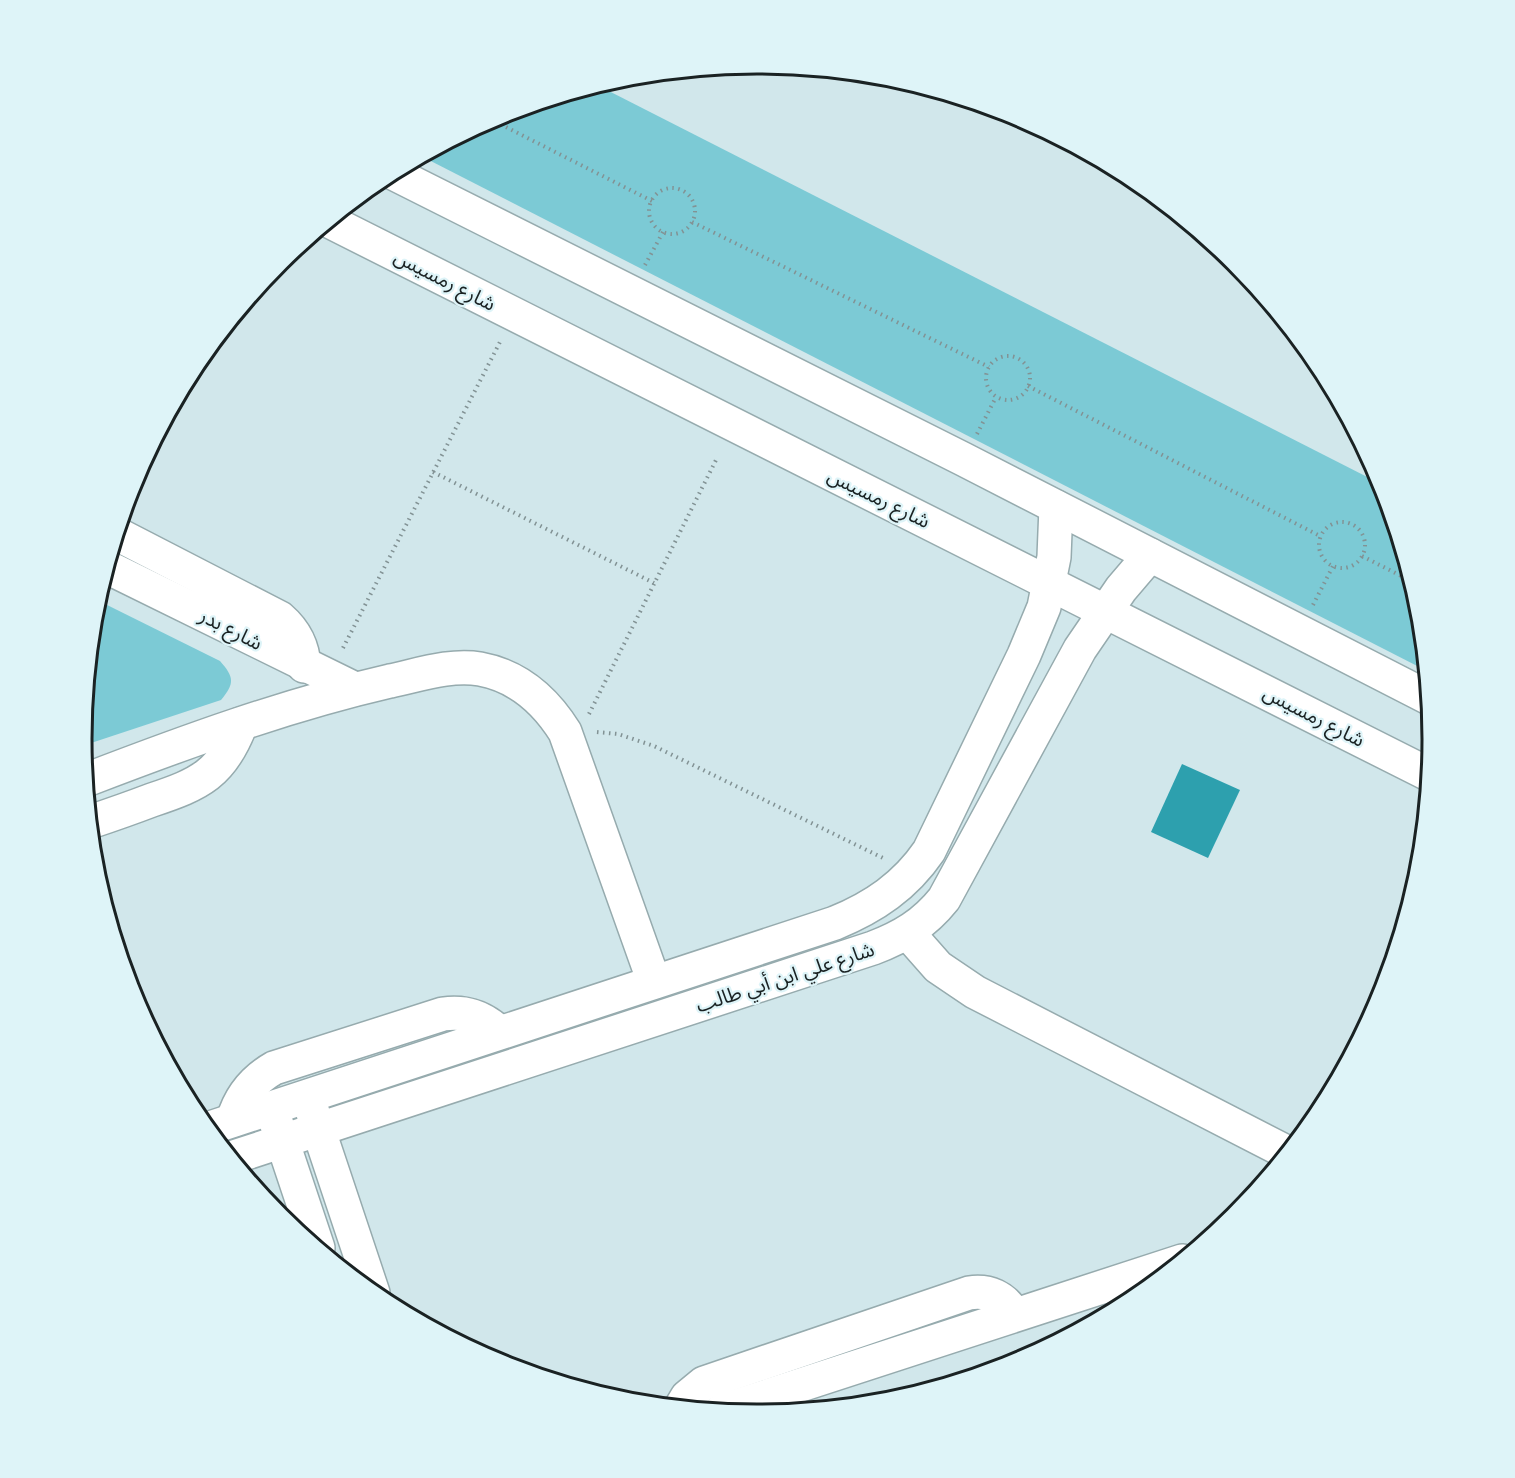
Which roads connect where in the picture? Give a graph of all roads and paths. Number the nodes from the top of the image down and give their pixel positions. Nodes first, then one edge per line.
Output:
1 (501, 125) edge
2 (402, 177) edge
3 (652, 201) junction
4 (692, 222) junction
5 (337, 224) edge
6 (514, 316) junction
7 (988, 367) junction
8 (1028, 386) junction
9 (996, 398) junction
10 (963, 459) junction
11 (716, 460) dead end
12 (433, 472) junction
13 (1056, 507) junction
14 (1320, 536) junction
15 (123, 537) edge
16 (1150, 555) junction
17 (1362, 556) junction
18 (1333, 566) junction
19 (114, 571) edge
20 (1402, 577) edge
21 (1050, 582) junction
22 (654, 583) junction
23 (1106, 610) junction
24 (1299, 632) junction
25 (329, 677) junction
26 (1422, 694) edge
27 (241, 724) junction
28 (572, 733) junction
29 (1422, 771) edge
30 (93, 777) edge
31 (97, 819) edge
32 (913, 872) junction
33 (908, 933) junction
34 (654, 982) junction
35 (499, 1032) junction
36 (306, 1095) junction
37 (271, 1106) junction
38 (220, 1124) edge
39 (319, 1130) junction
40 (283, 1142) junction
41 (1281, 1149) edge
42 (239, 1155) edge
43 (313, 1234) edge
44 (1163, 1267) edge
45 (368, 1278) edge
46 (1014, 1314) junction
47 (685, 1400) edge
48 (790, 1400) edge
49 (766, 1404) edge

1 - 3 path
2 - 10 street
3 - 4 path
3 - 4 path
4 - 7 path
5 - 6 street, شارع رمسيس
6 - 12 path
6 - 21 street, شارع رمسيس
7 - 8 path
7 - 9 path
8 - 9 path
8 - 14 path
9 - 10 path
10 - 13 street
11 - 22 path
12 - 22 path
12 - 25 path
13 - 16 street
13 - 21 street, شارع علي ابن أبي طالب
14 - 17 path
14 - 18 path
15 - 25 street
16 - 23 street, شارع علي ابن أبي طالب
16 - 24 street
17 - 18 path
17 - 20 path
18 - 24 path
19 - 25 street, شارع بدر
21 - 23 street, شارع رمسيس
21 - 32 street, شارع علي ابن أبي طالب
22 - 28 path
23 - 29 street, شارع رمسيس
23 - 33 street, شارع علي ابن أبي طالب
24 - 26 street
25 - 27 street
25 - 28 street
27 - 30 street
27 - 31 street
28 - 32 path
28 - 34 street
32 - 34 street, شارع علي ابن أبي طالب
33 - 39 street, شارع علي ابن أبي طالب
33 - 41 street
34 - 35 street, شارع علي ابن أبي طالب
35 - 36 street, شارع علي ابن أبي طالب
35 - 38 street
36 - 37 street, شارع علي ابن أبي طالب
36 - 39 street
37 - 38 street, شارع علي ابن أبي طالب
37 - 40 street
39 - 40 street, شارع علي ابن أبي طالب
39 - 45 street
40 - 42 street, شارع علي ابن أبي طالب
40 - 43 street
44 - 46 street
46 - 47 street
46 - 48 street
48 - 49 street

